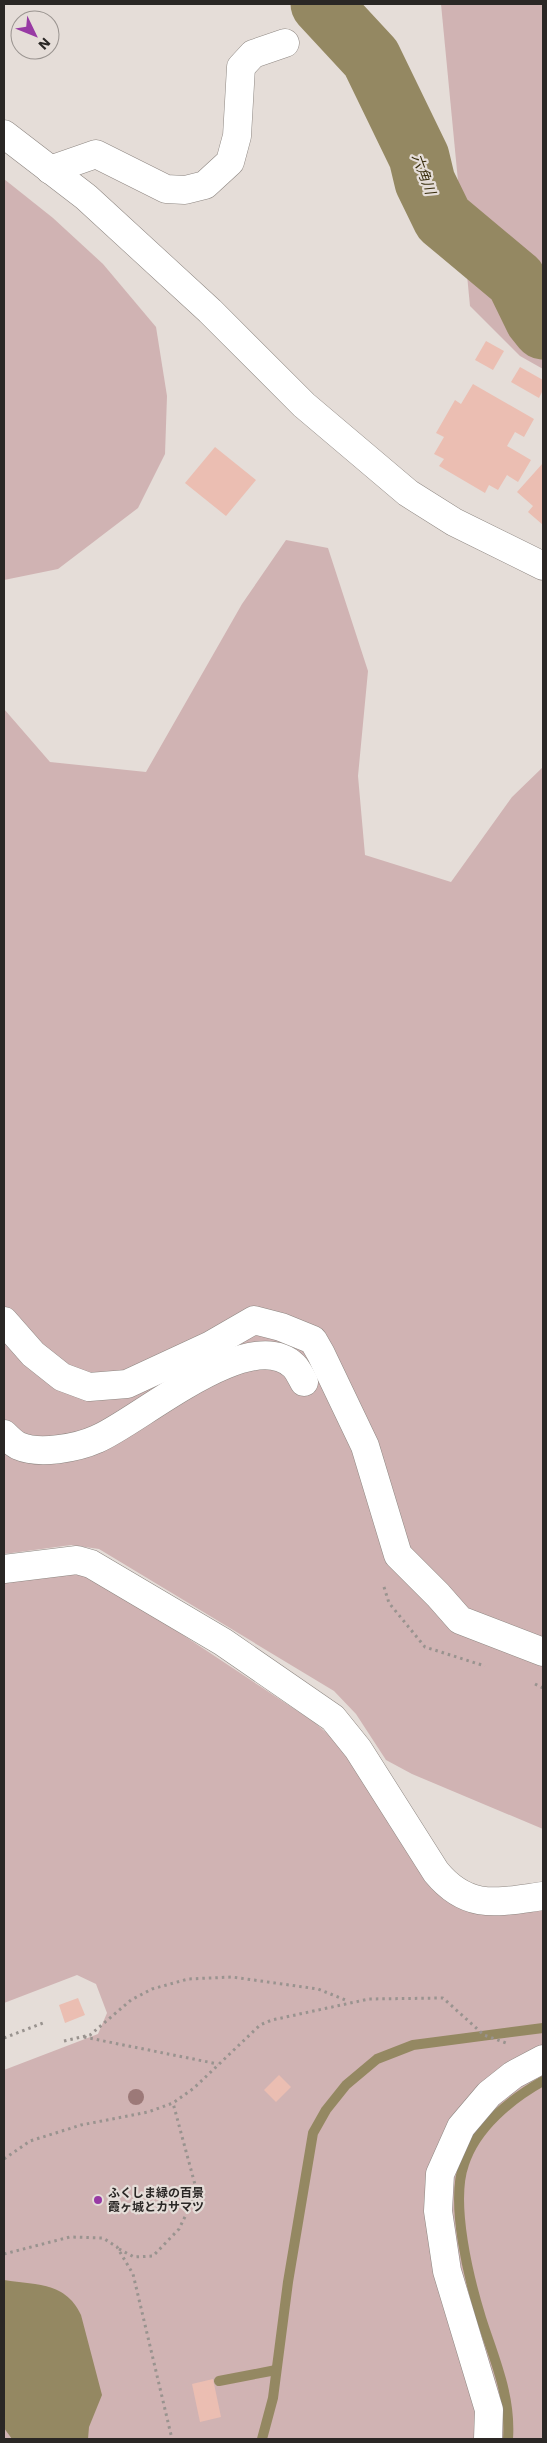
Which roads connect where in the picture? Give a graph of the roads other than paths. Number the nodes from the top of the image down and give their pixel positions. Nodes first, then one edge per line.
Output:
1 (285, 43) dead end
2 (4, 134) edge
3 (50, 170) junction
4 (543, 566) edge
5 (4, 1320) edge
6 (304, 1382) dead end
7 (4, 1434) edge
8 (4, 1569) edge
9 (543, 1652) edge
10 (543, 1896) edge
11 (543, 2059) edge
12 (488, 2439) edge

1 - 3 street
2 - 3 street
3 - 4 street
5 - 9 street
6 - 7 street
8 - 10 street
11 - 12 street

